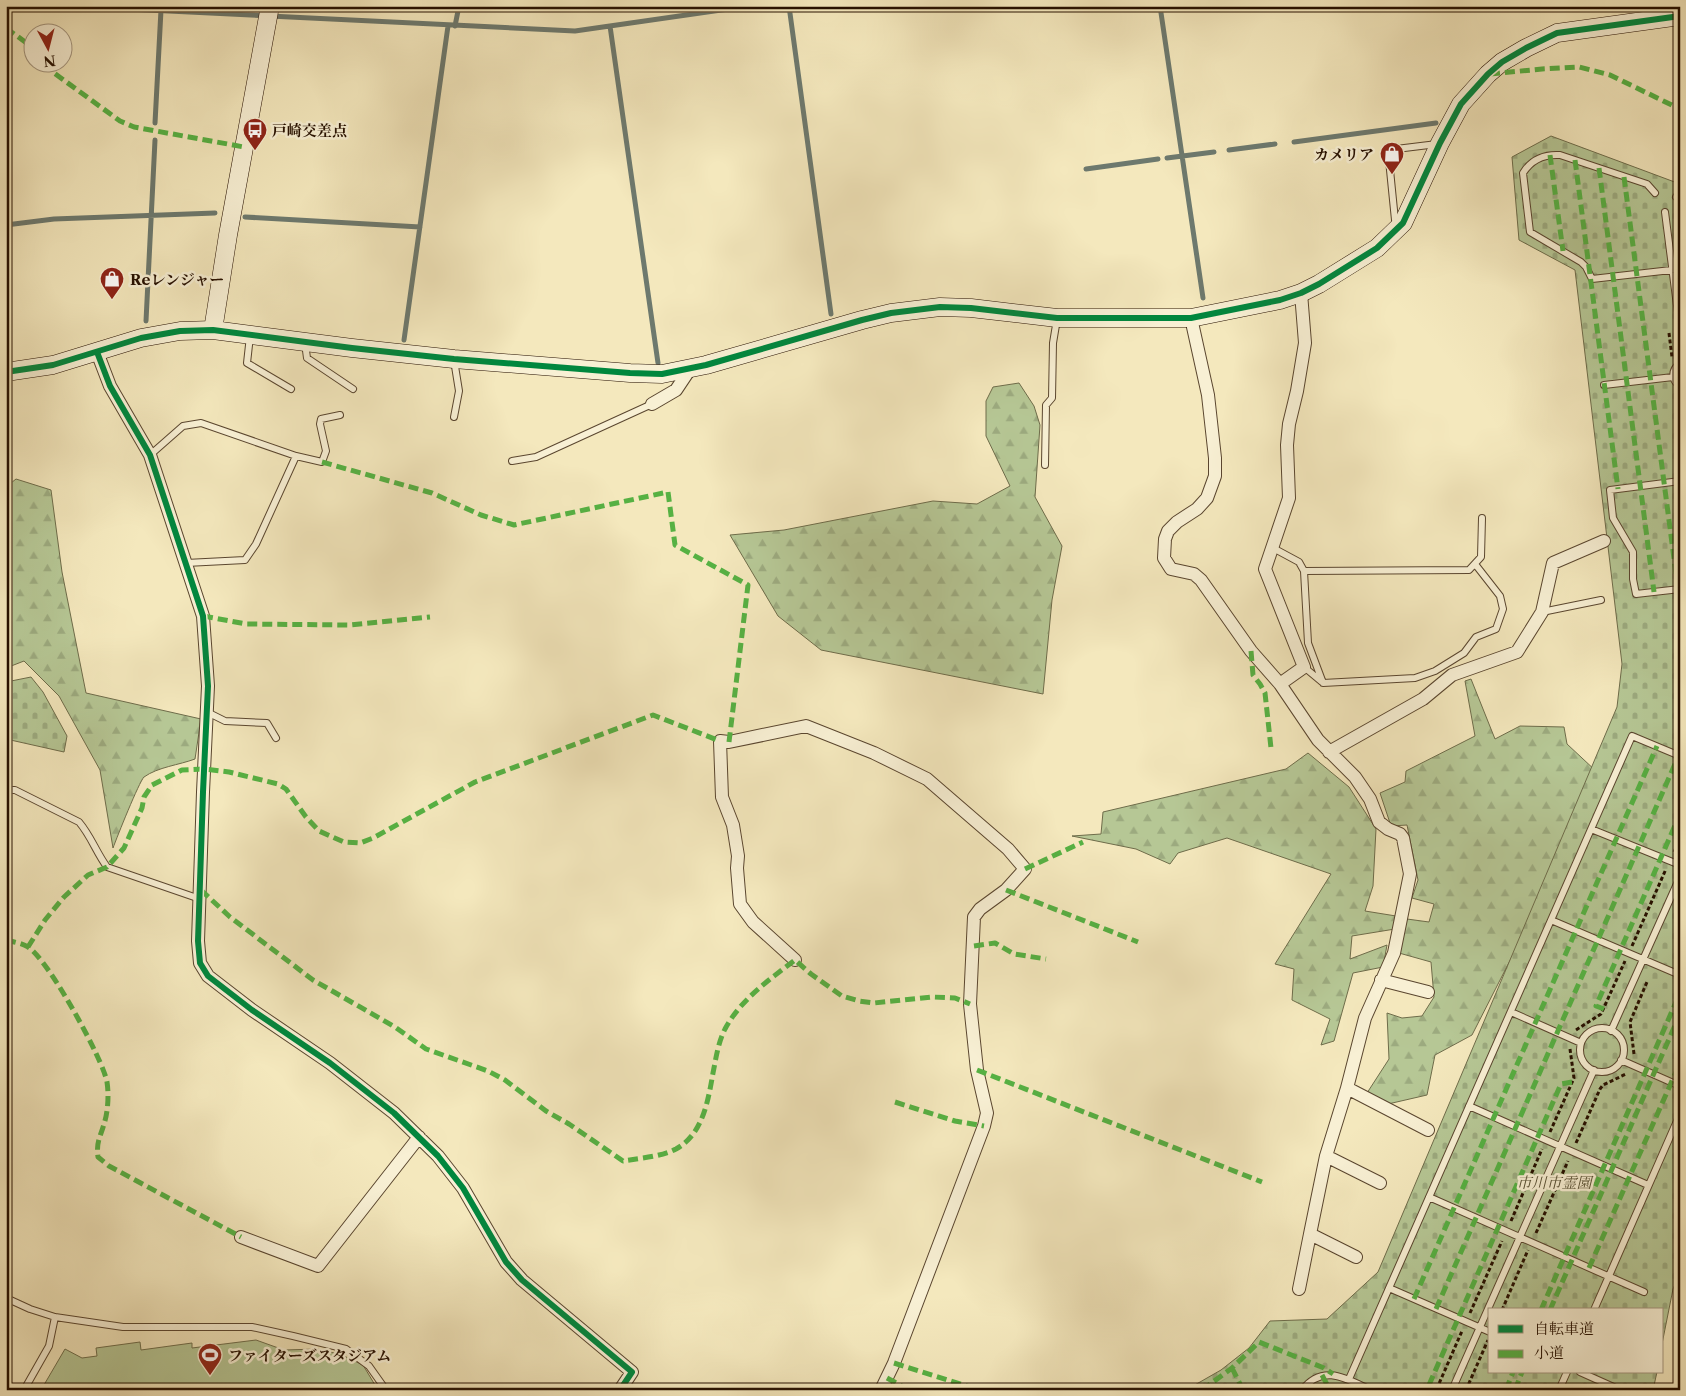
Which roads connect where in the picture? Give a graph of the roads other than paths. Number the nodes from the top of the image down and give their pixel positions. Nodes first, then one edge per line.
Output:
1 (270, 6) edge
2 (1680, 16) edge
3 (1440, 143) junction
4 (1656, 193) dead end
5 (1665, 212) dead end
6 (1403, 223) junction
7 (1680, 269) edge
8 (1672, 270) junction
9 (1301, 293) junction
10 (1057, 318) junction
11 (1191, 318) junction
12 (213, 330) junction
13 (1680, 330) edge
14 (250, 334) junction
15 (305, 342) junction
16 (97, 352) junction
17 (454, 359) junction
18 (1680, 363) edge
19 (690, 369) junction
20 (6, 372) edge
21 (1673, 377) junction
22 (1604, 385) dead end
23 (1678, 388) edge
24 (291, 389) dead end
25 (353, 389) dead end
26 (652, 404) joint
27 (340, 416) dead end
28 (454, 417) dead end
29 (150, 455) junction
30 (296, 456) junction
31 (512, 461) dead end
32 (1045, 465) dead end
33 (1680, 481) edge
34 (1482, 518) dead end
35 (1604, 541) dead end
36 (1273, 548) junction
37 (186, 563) junction
38 (1475, 564) junction
39 (1304, 571) junction
40 (1680, 589) edge
41 (1601, 600) dead end
42 (1542, 612) junction
43 (1304, 666) junction
44 (1323, 683) junction
45 (1280, 684) junction
46 (207, 712) junction
47 (276, 738) dead end
48 (1329, 752) junction
49 (1680, 756) edge
50 (6, 790) edge
51 (1591, 829) junction
52 (1680, 866) edge
53 (1680, 877) edge
54 (200, 900) junction
55 (1551, 920) junction
56 (795, 960) dead end
57 (1643, 960) junction
58 (1680, 976) edge
59 (1380, 980) junction
60 (1428, 992) dead end
61 (1511, 1012) junction
62 (1611, 1031) junction
63 (1581, 1043) junction
64 (1621, 1060) junction
65 (1594, 1070) junction
66 (1680, 1086) edge
67 (1347, 1088) junction
68 (1469, 1106) junction
69 (1680, 1114) edge
70 (1428, 1130) dead end
71 (419, 1137) junction
72 (1560, 1146) junction
73 (1326, 1156) junction
74 (1380, 1183) dead end
75 (1648, 1185) junction
76 (1429, 1197) junction
77 (1310, 1234) junction
78 (241, 1237) dead end
79 (1520, 1238) junction
80 (1356, 1257) dead end
81 (1609, 1276) junction
82 (1299, 1288) dead end
83 (1389, 1288) junction
84 (1644, 1292) dead end
85 (6, 1298) edge
86 (1489, 1308) edge
87 (1595, 1308) edge
88 (1488, 1310) edge
89 (55, 1317) junction
90 (1480, 1328) junction
91 (1488, 1331) edge
92 (1566, 1374) edge
93 (1584, 1374) edge
94 (1349, 1379) junction
95 (1618, 1389) edge
96 (24, 1390) edge
97 (386, 1390) edge
98 (620, 1390) edge
99 (881, 1390) edge
100 (1302, 1390) edge
101 (1371, 1390) edge
102 (1452, 1390) edge
103 (1559, 1390) edge

1 - 12 street
2 - 3 street
3 - 6 street
3 - 6 lane
4 - 8 lane
5 - 8 lane
6 - 9 street
7 - 8 lane
8 - 13 lane
9 - 11 street
9 - 36 street
10 - 11 street
10 - 19 street
10 - 32 lane
11 - 45 street
12 - 14 street
12 - 16 street
14 - 15 street
14 - 24 lane
15 - 17 street
15 - 25 lane
16 - 20 street
16 - 29 street
17 - 19 street
17 - 28 lane
18 - 21 lane
19 - 26 street
21 - 22 lane
21 - 23 lane
26 - 31 lane
27 - 30 lane
29 - 30 lane
29 - 37 street
30 - 37 lane
33 - 40 lane
34 - 38 lane
35 - 42 street
36 - 39 lane
36 - 43 street
37 - 46 street
38 - 39 lane
38 - 44 lane
39 - 44 lane
41 - 42 lane
42 - 48 street
43 - 44 lane
43 - 45 street
45 - 48 street
46 - 47 lane
46 - 54 street
48 - 59 street
49 - 51 lane
50 - 54 lane
51 - 52 lane
51 - 55 lane
53 - 57 lane
54 - 71 street
55 - 57 lane
55 - 61 lane
56 - 99 street
57 - 58 lane
57 - 62 lane
59 - 60 street
59 - 67 street
61 - 63 lane
61 - 68 lane
62 - 63 lane
62 - 64 lane
63 - 65 lane
64 - 65 lane
64 - 66 lane
65 - 72 lane
67 - 70 street
67 - 73 street
68 - 72 lane
68 - 76 lane
69 - 75 lane
71 - 78 street
71 - 98 street
72 - 75 lane
72 - 79 lane
73 - 74 street
73 - 77 street
75 - 81 lane
76 - 79 lane
76 - 83 lane
77 - 80 street
77 - 82 street
79 - 81 lane
79 - 86 lane
81 - 84 lane
81 - 87 lane
83 - 90 lane
83 - 94 lane
85 - 89 lane
88 - 90 lane
89 - 96 lane
89 - 97 lane
90 - 91 lane
90 - 102 lane
92 - 103 lane
93 - 95 lane
94 - 100 lane
94 - 101 lane

